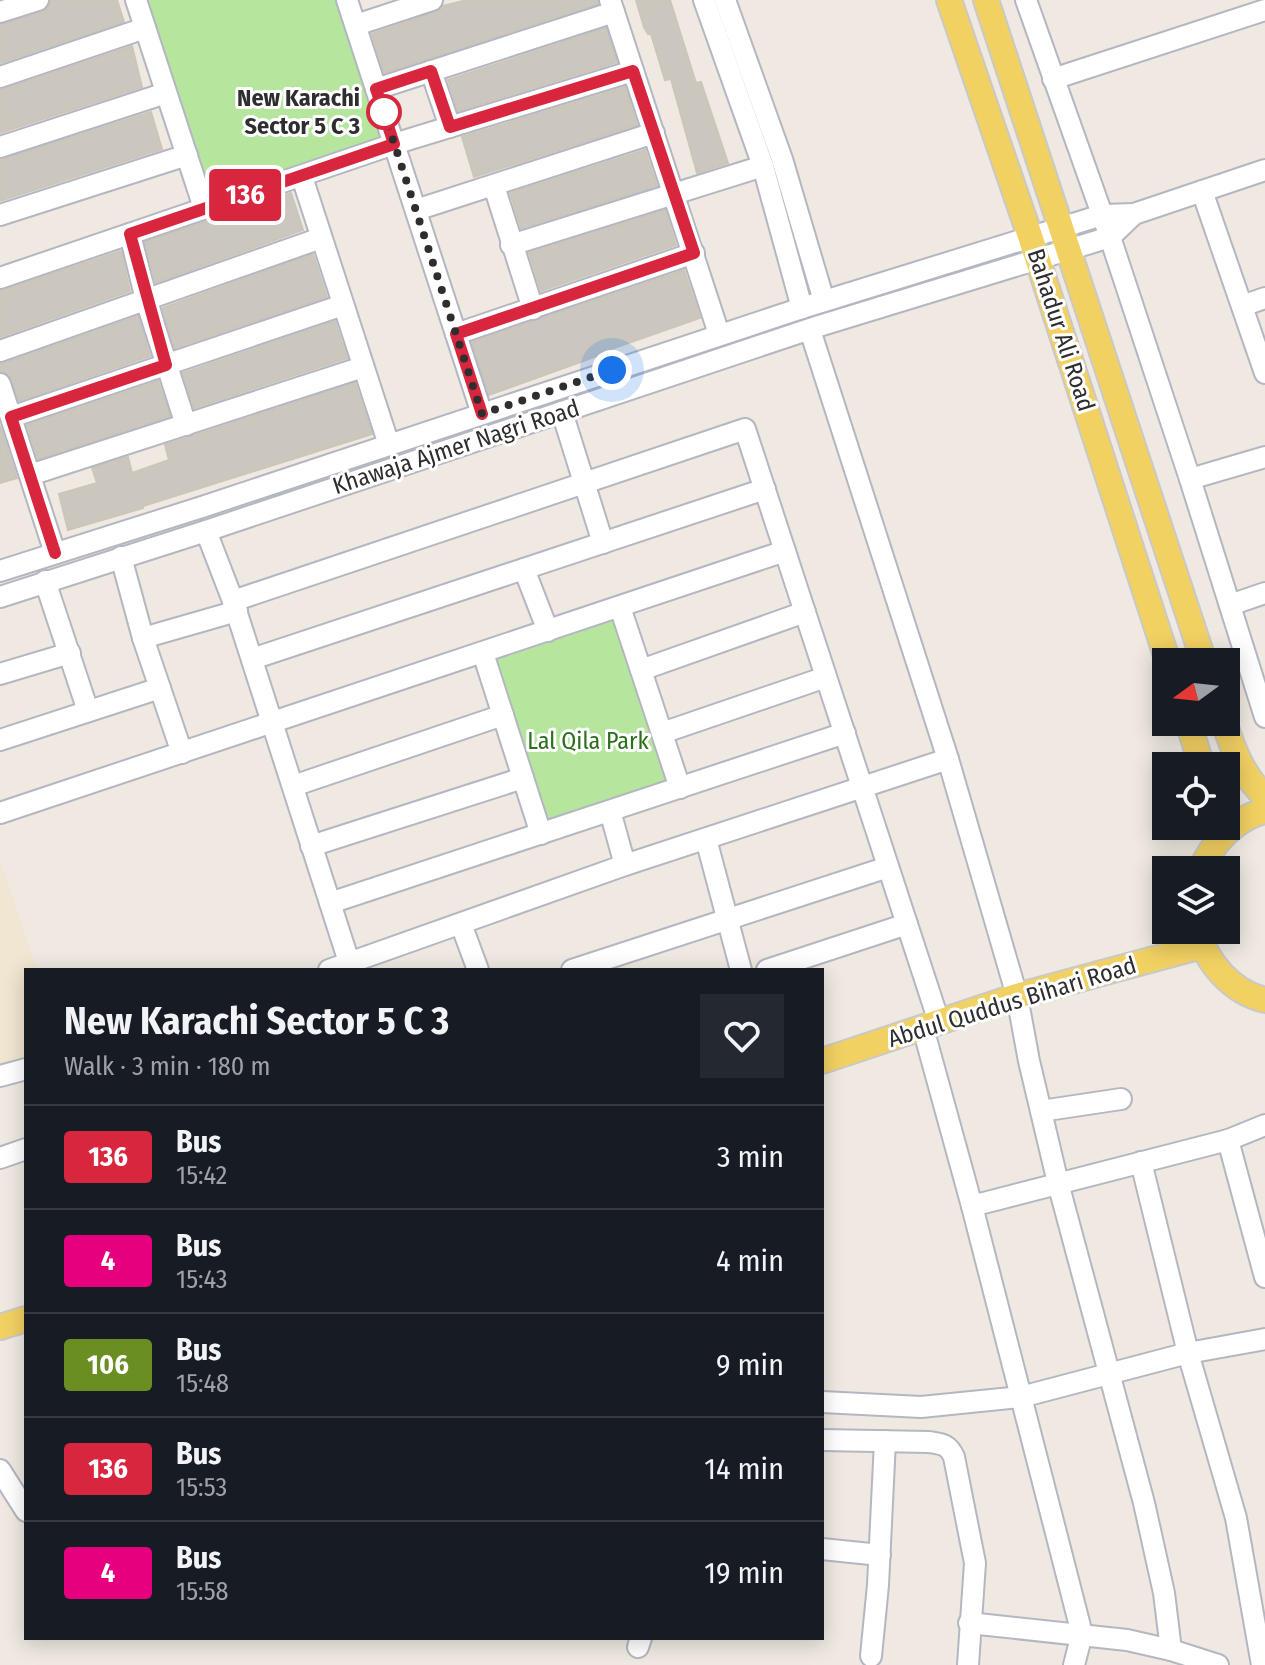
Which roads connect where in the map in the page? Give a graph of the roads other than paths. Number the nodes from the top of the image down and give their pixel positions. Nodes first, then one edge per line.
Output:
1 (38, 0) edge
2 (136, 0) edge
3 (347, 0) edge
4 (432, 0) edge
5 (704, 0) edge
6 (725, 0) edge
7 (949, 0) edge
8 (986, 0) edge
9 (1026, 0) edge
10 (612, 6) edge
11 (1265, 10) edge
12 (0, 12) edge
13 (356, 25) junction
14 (145, 28) junction
15 (431, 71) junction
16 (633, 71) junction
17 (0, 77) edge
18 (1053, 79) junction
19 (376, 89) junction
20 (166, 93) junction
21 (450, 127) junction
22 (654, 133) junction
23 (394, 144) junction
24 (0, 147) edge
25 (187, 155) junction
26 (763, 166) junction
27 (1265, 170) edge
28 (302, 177) junction
29 (494, 186) junction
30 (1202, 191) junction
31 (675, 195) junction
32 (204, 208) junction
33 (416, 210) junction
34 (1134, 214) junction
35 (0, 215) edge
36 (1102, 215) junction
37 (130, 234) junction
38 (1110, 237) junction
39 (321, 238) junction
40 (1065, 238) junction
41 (511, 245) junction
42 (1034, 248) junction
43 (694, 253) junction
44 (0, 278) edge
45 (1265, 298) edge
46 (146, 300) junction
47 (824, 301) junction
48 (343, 305) junction
49 (1242, 306) junction
50 (802, 308) junction
51 (533, 309) junction
52 (810, 330) junction
53 (456, 334) junction
54 (719, 334) junction
55 (0, 351) edge
56 (166, 365) junction
57 (363, 367) junction
58 (1265, 373) edge
59 (0, 384) edge
60 (562, 412) junction
61 (482, 414) junction
62 (11, 417) junction
63 (186, 425) junction
64 (389, 445) junction
65 (1265, 457) edge
66 (30, 475) junction
67 (1190, 479) junction
68 (582, 484) junction
69 (765, 489) junction
70 (206, 531) junction
71 (90, 543) junction
72 (603, 543) junction
73 (785, 551) junction
74 (55, 553) junction
75 (121, 557) junction
76 (97, 565) junction
77 (524, 569) junction
78 (0, 571) edge
79 (45, 581) junction
80 (1265, 593) edge
81 (0, 597) edge
82 (1230, 605) junction
83 (235, 606) junction
84 (620, 607) junction
85 (805, 612) junction
86 (548, 631) junction
87 (143, 638) junction
88 (1163, 648) edge
89 (1199, 648) edge
90 (70, 653) junction
91 (483, 653) junction
92 (252, 659) junction
93 (641, 670) junction
94 (0, 674) edge
95 (826, 677) junction
96 (160, 688) junction
97 (88, 711) junction
98 (503, 715) junction
99 (1265, 717) edge
100 (273, 723) junction
101 (662, 733) junction
102 (845, 733) junction
103 (1229, 736) edge
104 (0, 740) edge
105 (182, 753) junction
106 (948, 759) junction
107 (523, 778) junction
108 (1262, 785) edge
109 (293, 786) junction
110 (862, 787) junction
111 (680, 788) junction
112 (610, 811) junction
113 (1265, 811) edge
114 (0, 813) edge
115 (1240, 824) edge
116 (541, 834) junction
117 (706, 839) junction
118 (311, 846) junction
119 (625, 865) junction
120 (888, 867) junction
121 (330, 903) junction
122 (728, 919) junction
123 (461, 924) junction
124 (907, 924) junction
125 (1181, 944) edge
126 (1204, 944) edge
127 (349, 962) junction
128 (334, 968) edge
129 (477, 968) edge
130 (578, 968) edge
131 (740, 968) edge
132 (773, 968) edge
133 (1017, 996) junction
134 (1265, 1000) edge
135 (931, 1025) junction
136 (824, 1060) edge
137 (24, 1070) edge
138 (0, 1076) edge
139 (1121, 1099) dead end
140 (1041, 1111) junction
141 (1265, 1125) edge
142 (1228, 1140) junction
143 (24, 1150) edge
144 (0, 1158) edge
145 (1141, 1162) junction
146 (1058, 1183) junction
147 (972, 1206) junction
148 (1265, 1277) edge
149 (24, 1320) edge
150 (0, 1327) edge
151 (1265, 1339) edge
152 (1188, 1353) junction
153 (1108, 1373) junction
154 (1021, 1397) junction
155 (824, 1402) edge
156 (824, 1440) edge
157 (885, 1441) junction
158 (0, 1470) edge
159 (24, 1508) edge
160 (824, 1549) edge
161 (880, 1555) junction
162 (969, 1623) junction
163 (1082, 1634) junction
164 (1171, 1650) junction
165 (871, 1656) dead end
166 (969, 1665) edge
167 (1074, 1665) edge
168 (1218, 1665) edge
169 (1262, 1665) edge

1 - 12 street
2 - 14 street
3 - 13 street
4 - 13 street
5 - 26 street
6 - 47 street
7 - 42 main road, Bahadur Ali Road
8 - 40 main road, Bahadur Ali Road
9 - 18 street
10 - 15 street
10 - 16 street
11 - 18 street
13 - 19 street
14 - 17 street
14 - 20 street
15 - 19 street
15 - 21 street
16 - 21 street
16 - 22 street
18 - 36 street
19 - 23 street
20 - 24 street
20 - 25 street
21 - 23 street
22 - 29 street
22 - 31 street
23 - 28 street
23 - 33 street
25 - 32 street
25 - 35 street
26 - 31 street
26 - 50 street
27 - 30 street, Khawaja Ajmer Nagri Road
28 - 32 street
28 - 39 street
29 - 33 street
29 - 41 street
30 - 34 street, Khawaja Ajmer Nagri Road
30 - 49 street
31 - 41 street
31 - 43 street
32 - 37 street
33 - 53 street
34 - 36 street, Khawaja Ajmer Nagri Road
34 - 38 street, Khawaja Ajmer Nagri Road
36 - 38 street
36 - 40 street, Khawaja Ajmer Nagri Road
37 - 44 street
37 - 46 street
38 - 40 street, Khawaja Ajmer Nagri Road
38 - 67 street
39 - 46 street
39 - 48 street
40 - 42 street, Khawaja Ajmer Nagri Road
40 - 89 main road, Bahadur Ali Road
41 - 51 street
42 - 47 street, Khawaja Ajmer Nagri Road
42 - 52 street, Khawaja Ajmer Nagri Road
42 - 88 main road, Bahadur Ali Road
43 - 51 street
43 - 54 street
45 - 49 street
46 - 55 street
46 - 56 street
47 - 50 street, Khawaja Ajmer Nagri Road
48 - 56 street
48 - 57 street
49 - 58 street
50 - 54 street, Khawaja Ajmer Nagri Road
51 - 53 street
52 - 60 street, Khawaja Ajmer Nagri Road
52 - 106 street
53 - 61 street
54 - 61 street, Khawaja Ajmer Nagri Road
56 - 62 street
56 - 63 street
57 - 63 street
57 - 64 street
59 - 62 street
60 - 68 street
60 - 70 street, Khawaja Ajmer Nagri Road
61 - 64 street, Khawaja Ajmer Nagri Road
62 - 66 street
63 - 66 street
64 - 71 street, Khawaja Ajmer Nagri Road
65 - 67 street
66 - 74 street
67 - 82 street
68 - 69 street
68 - 72 street
68 - 83 street
69 - 72 street
69 - 73 street
70 - 75 street, Khawaja Ajmer Nagri Road
70 - 83 street
71 - 74 street, Khawaja Ajmer Nagri Road
71 - 76 street
72 - 77 street
73 - 84 street
73 - 85 street
74 - 78 street, Khawaja Ajmer Nagri Road
75 - 76 street, Khawaja Ajmer Nagri Road
75 - 87 street
76 - 79 street, Khawaja Ajmer Nagri Road
77 - 86 street
77 - 92 street
79 - 81 street, Khawaja Ajmer Nagri Road
79 - 90 street
80 - 82 street
82 - 99 street
83 - 87 street
83 - 92 street
84 - 86 street
84 - 93 street
85 - 93 street
85 - 95 street
86 - 91 street
87 - 96 street
90 - 94 street
90 - 97 street
91 - 98 street
91 - 100 street
92 - 100 street
93 - 101 street
95 - 101 street
95 - 102 street
96 - 97 street
96 - 105 street
97 - 104 street
98 - 107 street
98 - 109 street
100 - 105 street
100 - 109 street
101 - 111 street
102 - 110 street
102 - 111 street
103 - 108 main road
105 - 114 street
106 - 110 street
106 - 133 street
107 - 116 street
107 - 118 street
109 - 118 street
110 - 117 street
110 - 120 street
111 - 112 street
112 - 116 street
112 - 119 street
113 - 115 main road
116 - 121 street
117 - 119 street
117 - 122 street
118 - 121 street
119 - 123 street
120 - 122 street
120 - 124 street
121 - 127 street
122 - 130 street
122 - 131 street
123 - 127 street
123 - 129 street
124 - 132 street
124 - 135 street
125 - 133 main road, Abdul Quddus Bihari Road
126 - 134 main road
127 - 128 street
133 - 135 main road, Abdul Quddus Bihari Road
133 - 140 street
135 - 136 main road, Abdul Quddus Bihari Road
135 - 147 street
137 - 138 street
139 - 140 street
140 - 146 street
141 - 142 street
142 - 145 street
142 - 148 street
143 - 144 street
145 - 146 street
145 - 152 street
146 - 147 street
146 - 153 street
147 - 154 street
149 - 150 main road
151 - 152 street
152 - 153 street
152 - 169 street
153 - 154 street
153 - 164 street
154 - 155 street
154 - 163 street
156 - 157 street
157 - 161 street
157 - 162 street
158 - 159 street
160 - 161 street
161 - 165 street
162 - 163 street
162 - 166 street
163 - 164 street
163 - 167 street
164 - 168 street

